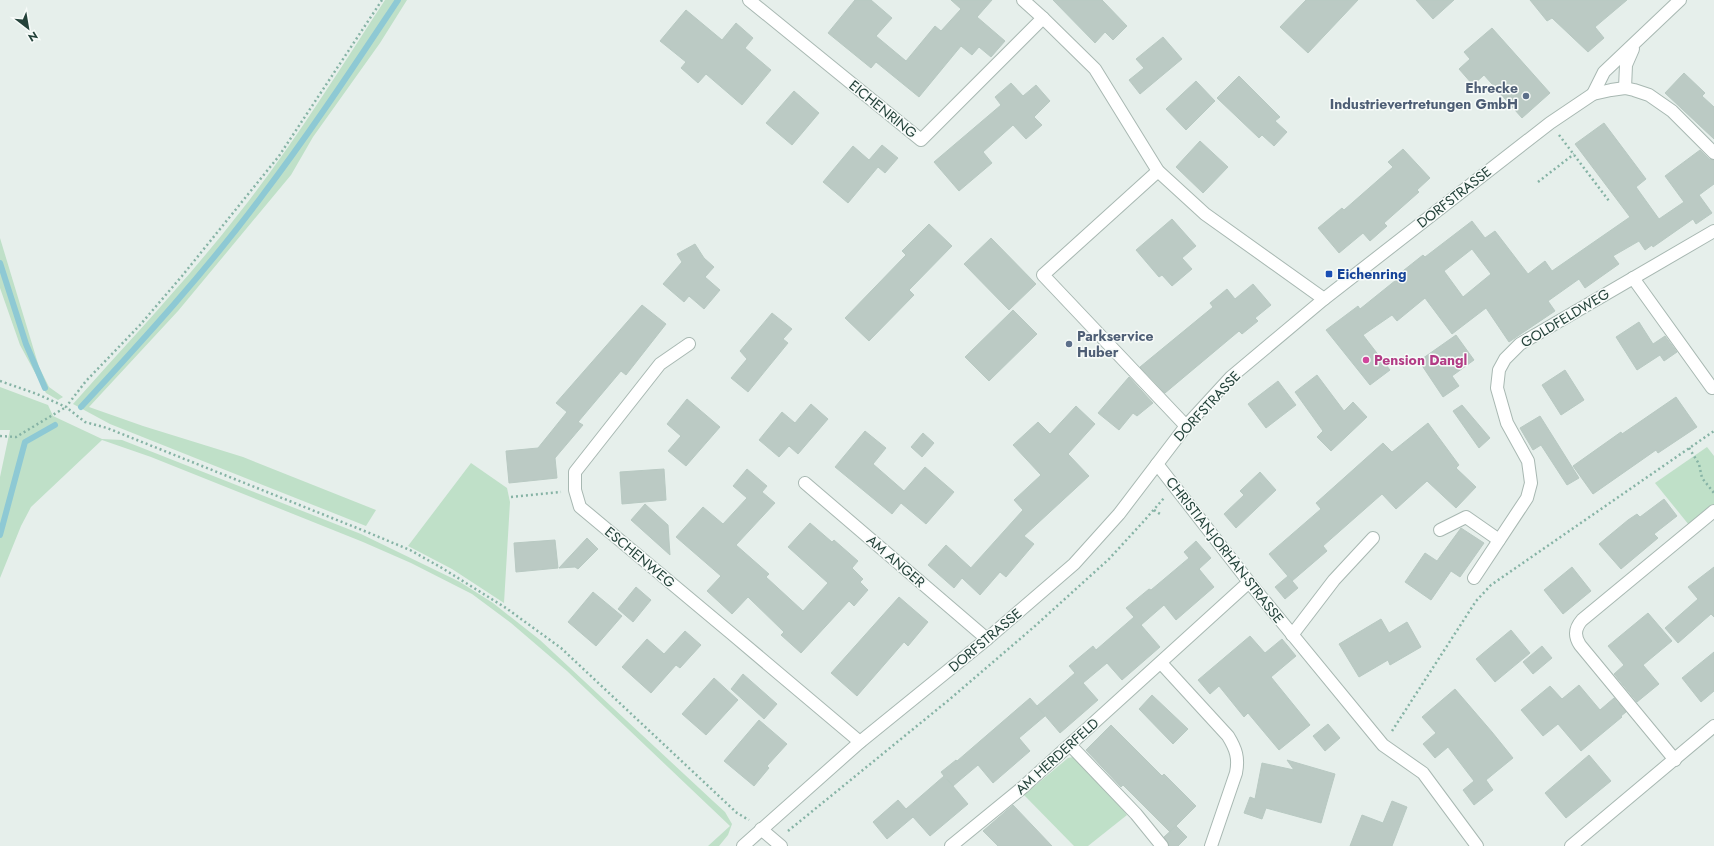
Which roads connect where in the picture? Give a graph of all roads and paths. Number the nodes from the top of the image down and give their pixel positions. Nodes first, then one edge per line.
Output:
1 (382, 0) edge
2 (749, 0) edge
3 (1023, 0) edge
4 (1680, 0) edge
5 (1043, 18) junction
6 (1635, 44) junction
7 (1625, 88) junction
8 (1593, 94) junction
9 (1550, 123) junction
10 (1714, 153) edge
11 (1574, 154) junction
12 (1158, 171) junction
13 (1538, 182) dead end
14 (1609, 201) dead end
15 (1714, 231) edge
16 (1633, 278) junction
17 (1324, 299) junction
18 (689, 344) dead end
19 (0, 381) edge
20 (1712, 388) dead end
21 (66, 407) junction
22 (1186, 426) junction
23 (1714, 431) edge
24 (0, 436) edge
25 (1689, 448) junction
26 (1157, 464) junction
27 (805, 483) dead end
28 (1174, 485) junction
29 (575, 490) junction
30 (1714, 493) edge
31 (511, 497) dead end
32 (1154, 510) junction
33 (1714, 511) edge
34 (1160, 514) dead end
35 (1440, 530) dead end
36 (1373, 538) dead end
37 (1499, 540) junction
38 (1474, 578) dead end
39 (1249, 582) junction
40 (1292, 635) junction
41 (988, 639) junction
42 (1161, 663) junction
43 (1714, 726) edge
44 (860, 742) junction
45 (1070, 745) junction
46 (1383, 745) junction
47 (1675, 760) junction
48 (761, 829) junction
49 (779, 843) edge
50 (742, 846) edge
51 (951, 846) edge
52 (1162, 846) edge
53 (1211, 846) edge
54 (1477, 846) edge
55 (1570, 846) edge

1 - 21 path
2 - 5 street, EICHENRING
3 - 5 street
4 - 6 street
5 - 12 street
6 - 7 street
6 - 8 street
7 - 8 street, DORFSTRASSE
7 - 10 street, DORFSTRASSE
8 - 9 street, DORFSTRASSE
9 - 11 path
9 - 17 street, DORFSTRASSE
11 - 13 path
11 - 14 path
12 - 17 street
12 - 22 street
15 - 16 street, GOLDFELDWEG
16 - 20 street
16 - 37 street, GOLDFELDWEG
17 - 22 street, DORFSTRASSE
18 - 29 street, ESCHENWEG
19 - 21 path
21 - 24 path
21 - 48 path
22 - 26 street, DORFSTRASSE
23 - 25 path
25 - 30 path
25 - 46 path
26 - 28 street, CHRISTIAN-JORHAN-STRASSE
26 - 41 street, DORFSTRASSE
27 - 41 street, AM ANGER
28 - 32 path
28 - 39 street, CHRISTIAN-JORHAN-STRASSE
29 - 31 path
29 - 44 street, ESCHENWEG
32 - 34 path
32 - 49 path
33 - 47 street
35 - 37 street
36 - 40 street, CHRISTIAN-JORHAN-STRASSE
37 - 38 street, GOLDFELDWEG
39 - 40 street, CHRISTIAN-JORHAN-STRASSE
39 - 42 street, AM HERDERFELD
40 - 46 street, CHRISTIAN-JORHAN-STRASSE
41 - 44 street, DORFSTRASSE
42 - 45 street, AM HERDERFELD
42 - 53 street
43 - 47 street
44 - 48 street, DORFSTRASSE
45 - 51 street, AM HERDERFELD
45 - 52 street
46 - 54 street, CHRISTIAN-JORHAN-STRASSE
47 - 55 street
48 - 49 street
48 - 50 street, DORFSTRASSE

